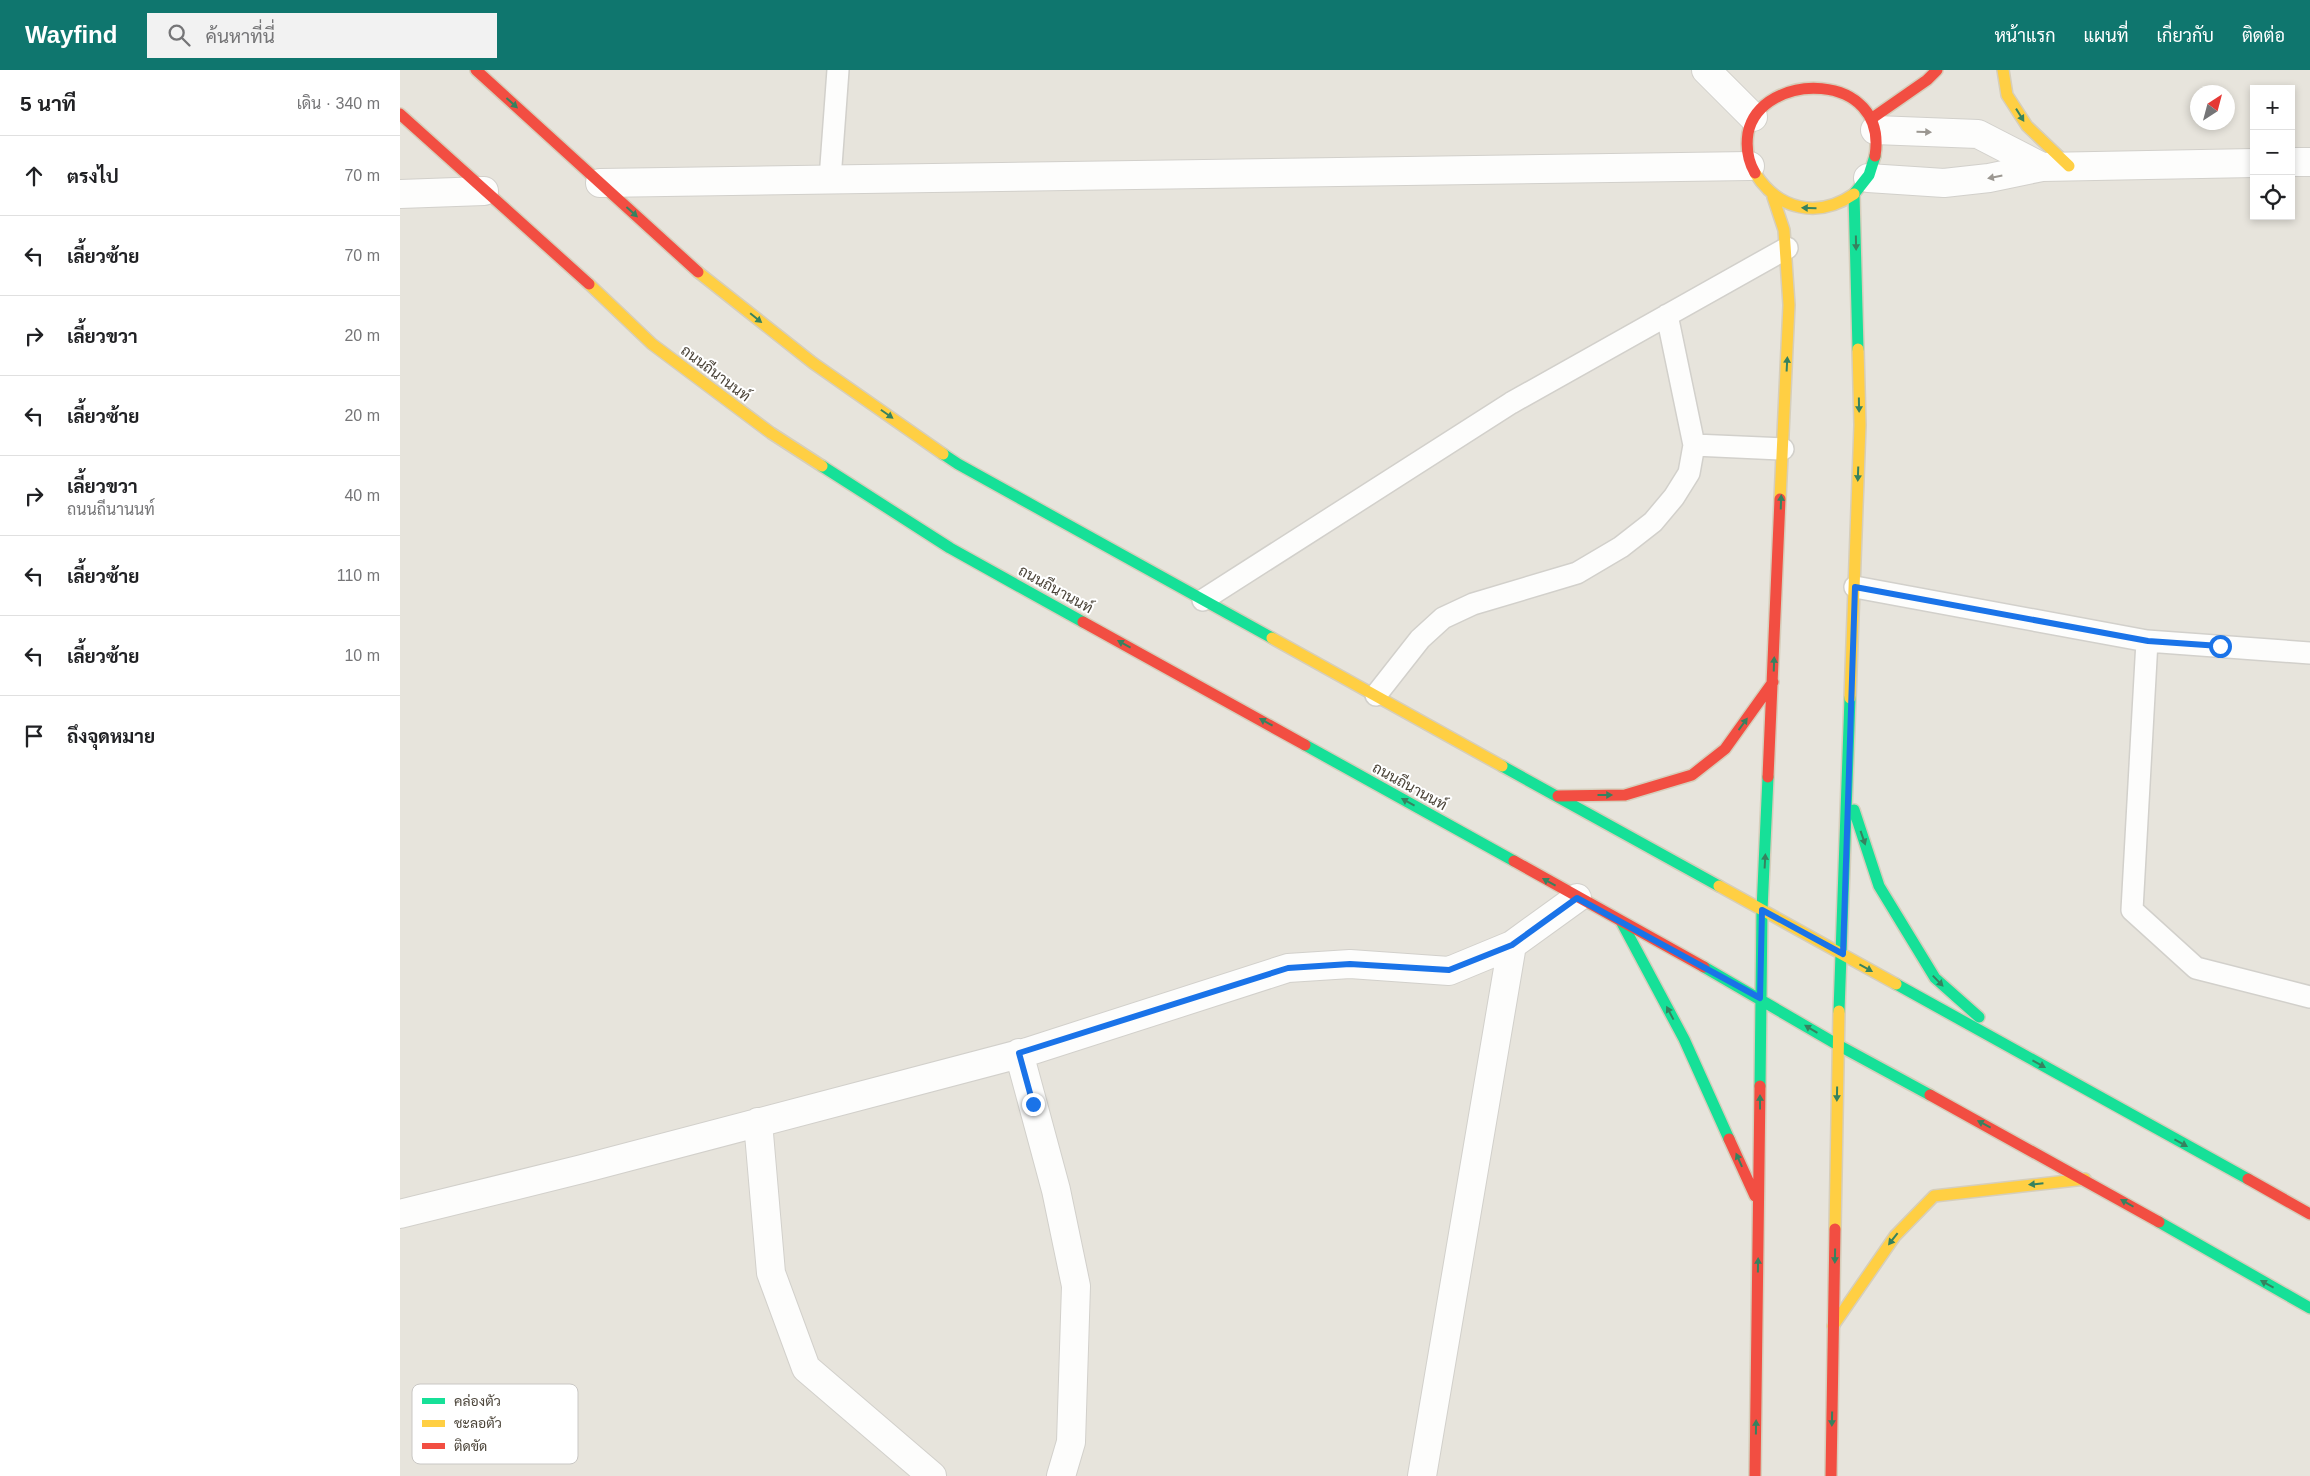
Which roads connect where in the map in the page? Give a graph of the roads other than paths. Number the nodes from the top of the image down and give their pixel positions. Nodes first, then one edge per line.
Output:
1 (476, 70) edge
2 (838, 70) edge
3 (1706, 70) edge
4 (1937, 70) edge
5 (2002, 70) edge
6 (1798, 76) edge
7 (400, 114) edge
8 (1753, 117) junction
9 (1873, 124) junction
10 (2295, 162) edge
11 (2310, 162) edge
12 (2250, 163) edge
13 (1750, 166) junction
14 (2069, 166) junction
15 (2042, 167) junction
16 (830, 180) junction
17 (600, 183) junction
18 (1861, 186) junction
19 (484, 191) junction
20 (400, 194) edge
21 (1773, 196) junction
22 (1786, 248) junction
23 (1667, 315) junction
24 (1694, 445) junction
25 (1783, 449) junction
26 (1855, 587) junction
27 (1203, 600) junction
28 (2148, 641) junction
29 (2310, 653) edge
30 (1773, 682) junction
31 (1376, 695) junction
32 (1848, 792) junction
33 (1556, 796) junction
34 (1577, 898) junction
35 (1762, 910) junction
36 (1622, 922) junction
37 (1512, 945) junction
38 (1843, 954) junction
39 (2310, 997) edge
40 (1760, 998) junction
41 (1838, 1045) junction
42 (1019, 1053) junction
43 (2020, 1053) junction
44 (758, 1122) junction
45 (2085, 1179) junction
46 (1759, 1204) junction
47 (400, 1214) edge
48 (2310, 1214) edge
49 (2310, 1308) edge
50 (1833, 1326) junction
51 (932, 1476) edge
52 (1061, 1476) edge
53 (1422, 1476) edge
54 (1755, 1476) edge
55 (1831, 1476) edge

1 -> 17 main road
2 - 16 lane
3 - 8 street
4 - 9 main road
5 -> 14 main road
6 - 8 main road
6 - 9 main road
7 - 19 main road, ถนนถีนานนท์
8 - 13 main road
9 -> 15 street
9 - 18 main road
10 - 11 street
12 - 14 street
13 - 16 street
13 - 21 main road
14 - 15 street
15 -> 18 street
16 - 17 street
17 -> 27 main road
18 -> 21 main road
18 -> 26 main road
19 - 20 street
34 -> 19 main road, ถนนถีนานนท์
21 - 22 main road
22 - 23 lane
25 -> 22 main road
23 - 24 lane
23 - 27 lane
24 - 25 lane
24 - 31 lane
30 -> 25 main road
26 - 28 lane
26 - 32 main road
27 - 31 main road
28 - 29 lane
28 - 39 lane
33 -> 30 main road
35 -> 30 main road
31 - 33 main road
32 - 38 main road
32 -> 43 main road
33 - 35 main road
34 - 36 main road, ถนนถีนานนท์
34 - 37 street
35 - 38 main road
35 - 40 main road
36 - 40 main road, ถนนถีนานนท์
46 -> 36 main road
37 - 42 street
37 - 53 street
38 - 41 main road
38 -> 43 main road
41 -> 40 main road, ถนนถีนานนท์
46 -> 40 main road
45 -> 41 main road, ถนนถีนานนท์
41 -> 50 main road
42 - 44 street
42 - 52 street
43 -> 48 main road
44 - 47 street
44 - 51 street
49 -> 45 main road, ถนนถีนานนท์
45 -> 50 main road
54 -> 46 main road
50 -> 55 main road

